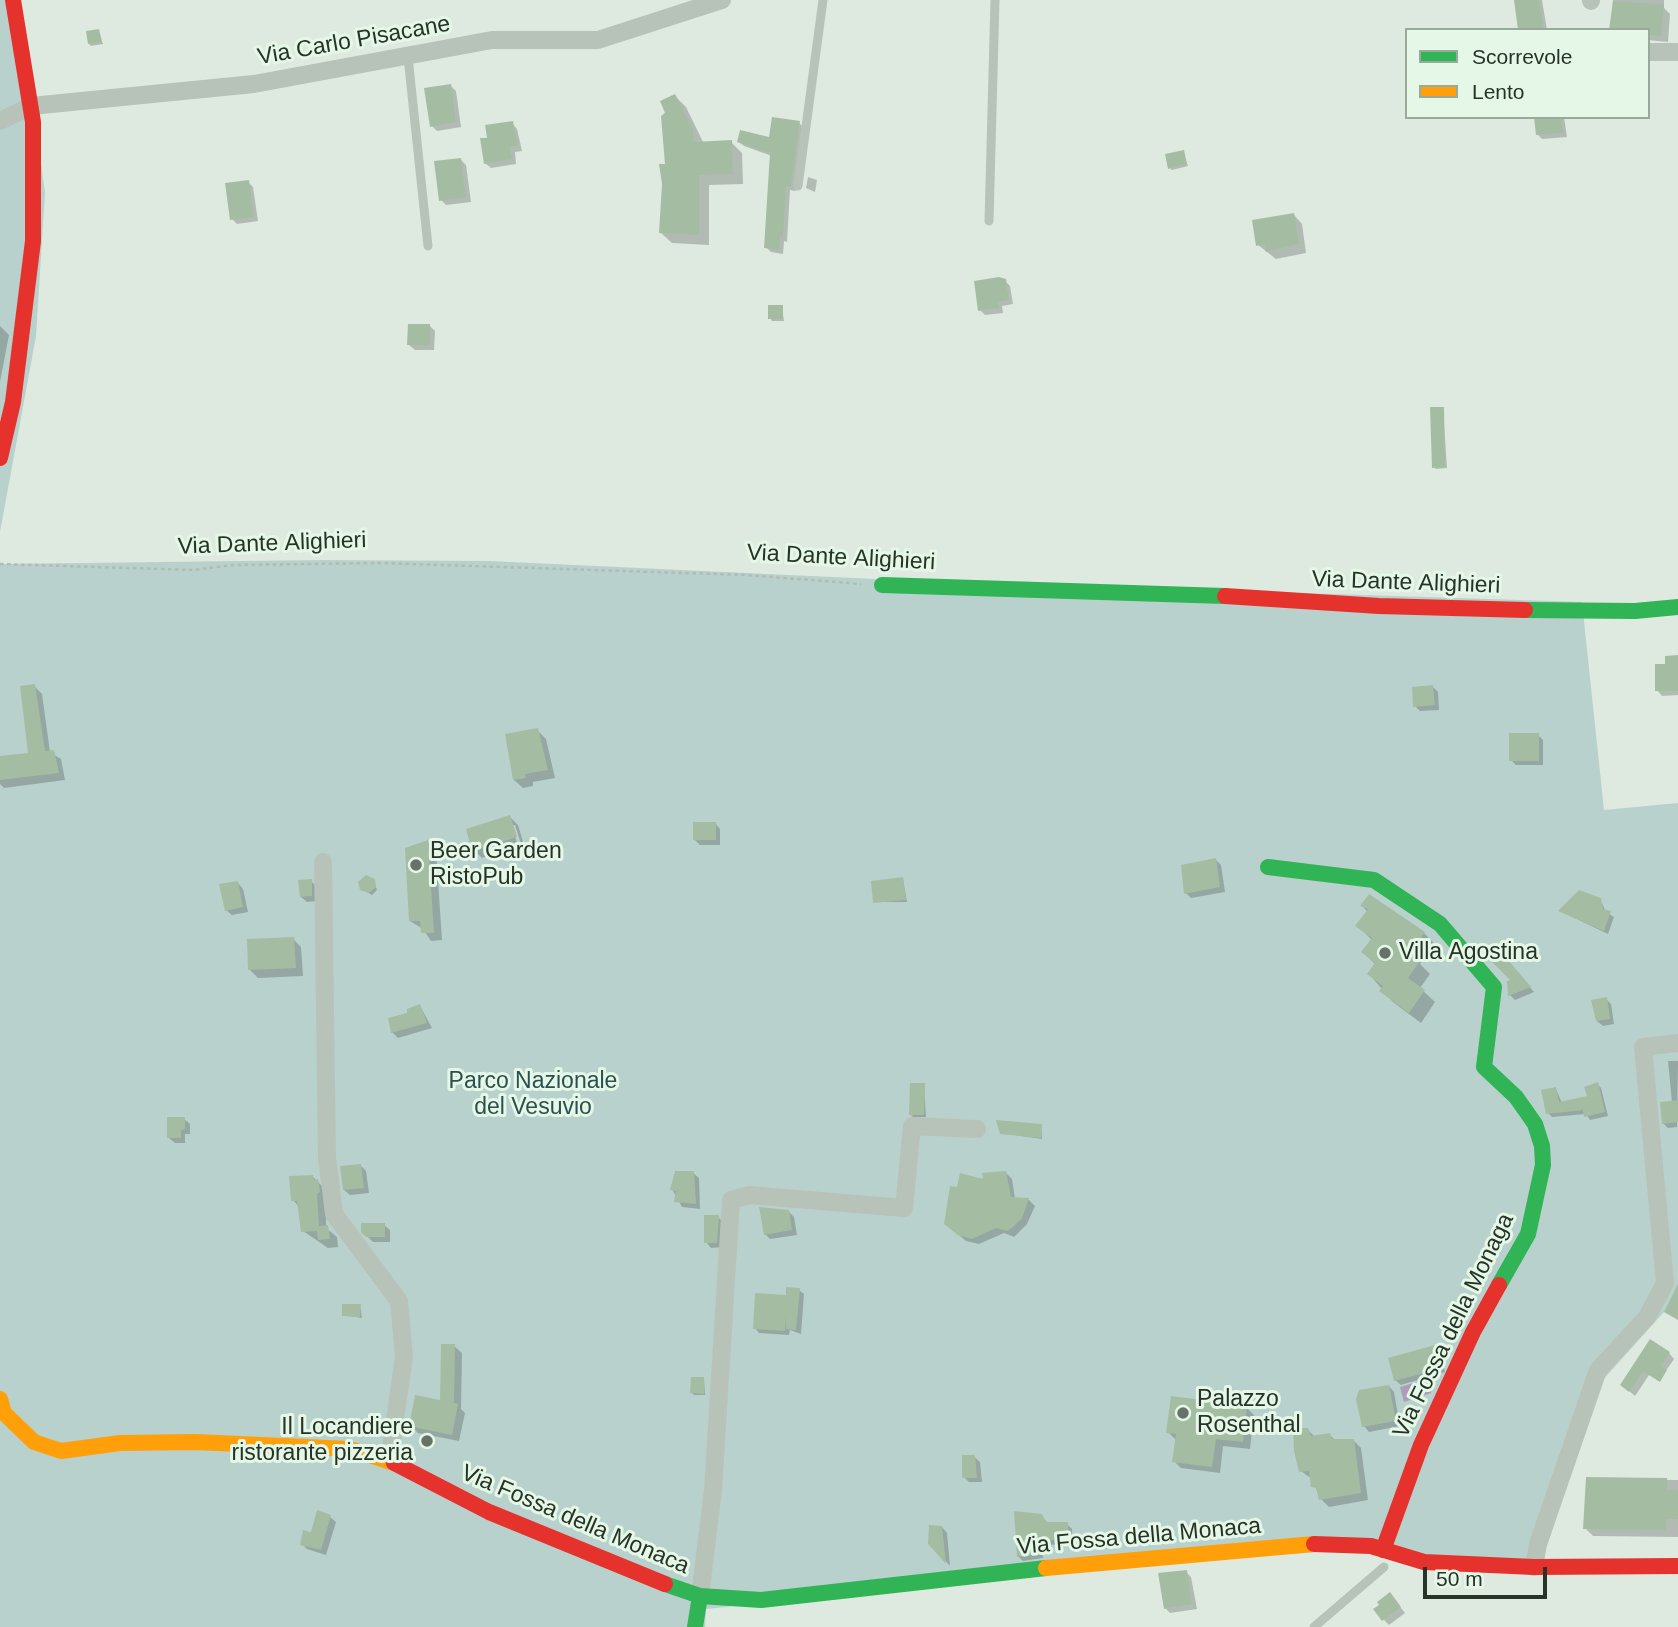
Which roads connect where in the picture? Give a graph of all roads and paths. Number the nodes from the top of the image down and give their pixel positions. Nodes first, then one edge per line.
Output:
1 (13, 0) edge
2 (722, 0) edge
3 (823, 0) edge
4 (995, 0) edge
5 (1650, 52) edge
6 (1678, 52) edge
7 (408, 57) junction
8 (31, 106) junction
9 (0, 121) edge
10 (798, 186) dead end
11 (989, 221) dead end
12 (428, 246) dead end
13 (0, 458) edge
14 (0, 564) edge
15 (882, 585) joint
16 (1678, 607) edge
17 (323, 862) dead end
18 (1268, 867) dead end
19 (1678, 1043) edge
20 (978, 1129) dead end
21 (1, 1410) edge
22 (389, 1461) junction
23 (1388, 1560) junction
24 (1678, 1566) edge
25 (1534, 1567) junction
26 (700, 1596) junction
27 (695, 1627) edge
28 (1314, 1627) edge

1 - 8 street
2 - 7 street, Via Carlo Pisacane
3 - 10 lane
4 - 11 lane
5 - 6 street
7 - 8 street, Via Carlo Pisacane
7 - 12 lane
8 - 9 street
8 - 13 street
14 - 15 path, Via Dante Alighieri
15 - 16 street, Via Dante Alighieri
17 - 22 street
18 - 23 street, Via Fossa della Monaga
19 - 25 street
20 - 26 street
21 - 22 street, Via Fossa della Monaca
22 - 26 street, Via Fossa della Monaca
23 - 25 street, Via Fossa della Monaca
23 - 26 street, Via Fossa della Monaca
23 - 28 lane
24 - 25 street, Via Fossa della Monaca
26 - 27 street

